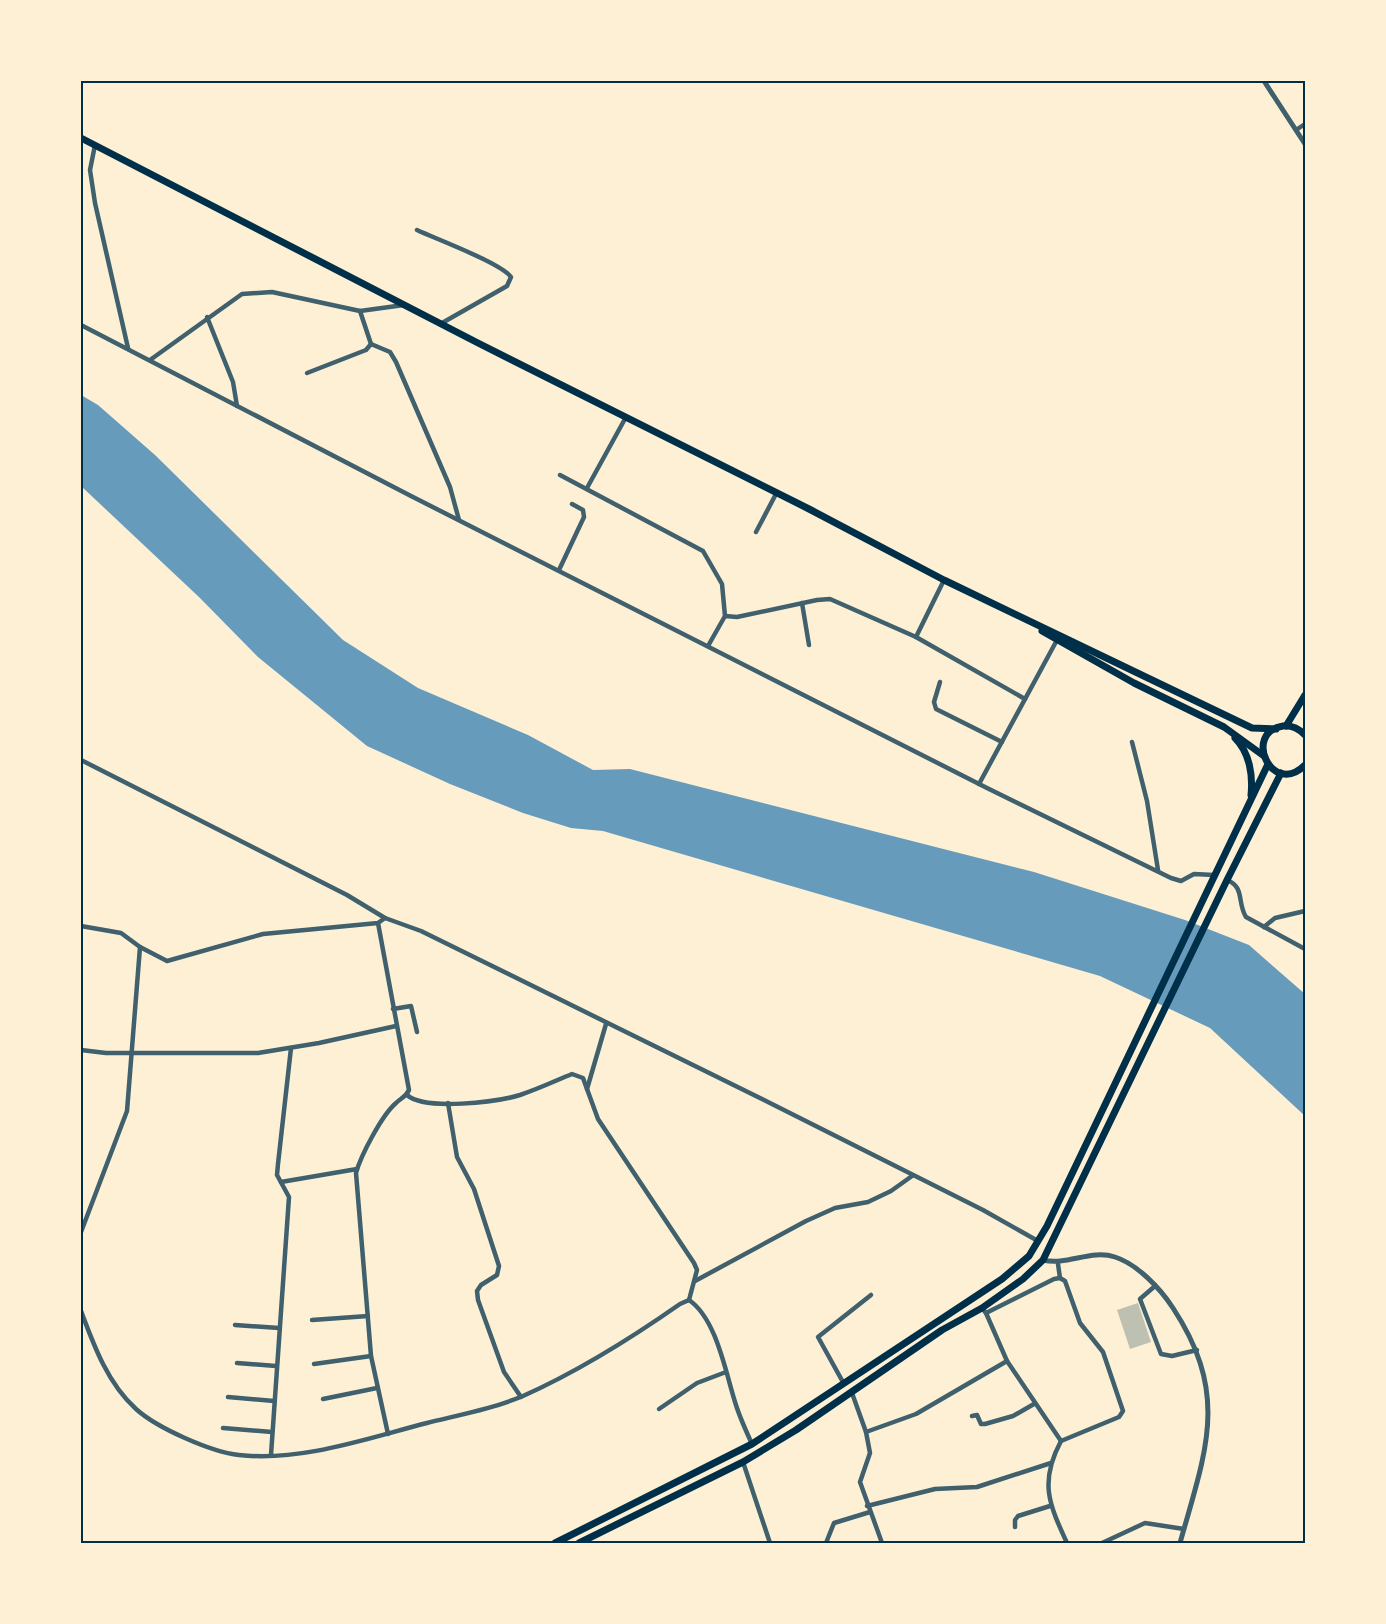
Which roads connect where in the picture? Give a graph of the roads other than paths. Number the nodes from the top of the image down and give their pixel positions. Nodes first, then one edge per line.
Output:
1 (1264, 81) edge
2 (1305, 124) edge
3 (1296, 130) junction
4 (81, 138) edge
5 (1305, 144) edge
6 (95, 145) junction
7 (417, 230) dead end
8 (406, 304) junction
9 (360, 311) junction
10 (207, 317) junction
11 (442, 323) junction
12 (81, 325) edge
13 (371, 344) junction
14 (128, 348) junction
15 (150, 360) junction
16 (307, 373) dead end
17 (237, 406) junction
18 (626, 417) junction
19 (560, 475) dead end
20 (587, 488) junction
21 (777, 492) junction
22 (572, 504) dead end
23 (460, 520) junction
24 (756, 532) dead end
25 (560, 570) junction
26 (944, 580) junction
27 (802, 603) junction
28 (725, 616) junction
29 (1024, 619) junction
30 (916, 638) junction
31 (1057, 640) junction
32 (809, 645) dead end
33 (708, 646) junction
34 (940, 682) dead end
35 (1305, 695) edge
36 (1025, 699) junction
37 (1286, 726) junction
38 (1224, 728) junction
39 (1276, 729) junction
40 (1305, 735) edge
41 (1002, 742) junction
42 (1132, 742) dead end
43 (1263, 756) junction
44 (81, 760) edge
45 (1268, 764) junction
46 (1305, 766) edge
47 (1281, 773) junction
48 (979, 784) junction
49 (1250, 803) junction
50 (1158, 870) junction
51 (1214, 875) junction
52 (1227, 880) junction
53 (1305, 911) edge
54 (385, 918) junction
55 (378, 923) junction
56 (81, 926) edge
57 (1264, 927) junction
58 (140, 947) junction
59 (1305, 949) edge
60 (393, 1009) junction
61 (606, 1024) junction
62 (396, 1026) junction
63 (417, 1032) dead end
64 (291, 1048) junction
65 (81, 1050) edge
66 (132, 1053) junction
67 (587, 1089) junction
68 (407, 1095) junction
69 (448, 1103) junction
70 (357, 1169) junction
71 (912, 1176) junction
72 (280, 1182) junction
73 (81, 1233) edge
74 (1038, 1241) junction
75 (1043, 1260) junction
76 (1058, 1264) junction
77 (1060, 1278) junction
78 (695, 1281) junction
79 (1155, 1286) junction
80 (871, 1295) dead end
81 (689, 1300) junction
82 (81, 1311) edge
83 (984, 1311) junction
84 (368, 1316) junction
85 (312, 1320) dead end
86 (936, 1321) junction
87 (235, 1325) dead end
88 (279, 1328) junction
89 (942, 1330) junction
90 (1197, 1350) junction
91 (371, 1356) junction
92 (1007, 1361) junction
93 (237, 1362) dead end
94 (315, 1364) dead end
95 (276, 1366) junction
96 (726, 1372) junction
97 (844, 1384) junction
98 (377, 1388) junction
99 (852, 1393) junction
100 (521, 1396) junction
101 (228, 1397) dead end
102 (323, 1399) dead end
103 (274, 1401) junction
104 (1034, 1404) junction
105 (659, 1408) dead end
106 (972, 1416) dead end
107 (223, 1428) dead end
108 (272, 1432) junction
109 (866, 1432) junction
110 (388, 1434) junction
111 (1061, 1441) junction
112 (752, 1444) junction
113 (271, 1455) junction
114 (743, 1462) junction
115 (1052, 1463) junction
116 (867, 1506) junction
117 (1050, 1506) junction
118 (870, 1512) junction
119 (1015, 1527) dead end
120 (1184, 1529) junction
121 (555, 1543) edge
122 (579, 1543) edge
123 (770, 1543) edge
124 (826, 1543) edge
125 (882, 1543) edge
126 (1067, 1543) edge
127 (1102, 1543) edge
128 (1180, 1543) edge

1 - 3 street
2 - 3 street
3 - 5 street
4 - 6 highway
6 - 8 highway
6 - 14 street
7 - 11 street
8 - 9 street
8 - 11 highway
9 - 10 street
9 - 13 street
10 - 15 street
10 - 17 street
11 - 18 highway
12 - 14 street
13 - 16 street
13 - 23 street
14 - 15 street
15 - 17 street
17 - 23 street
18 - 20 street
18 - 21 highway
19 - 20 street
20 - 28 street
21 - 24 street
21 - 26 highway
22 - 25 street
23 - 25 street
25 - 33 street
26 - 29 highway
26 - 30 street
27 - 28 street
27 - 30 street
27 - 32 street
28 - 33 street
29 - 31 highway
29 - 39 highway
30 - 36 street
31 - 36 street
31 - 38 highway
33 - 48 street
34 - 41 street
35 - 37 highway
36 - 41 street
37 - 39 highway
37 - 40 highway
38 - 43 highway
38 - 49 highway
39 - 43 highway
41 - 48 street
42 - 50 street
43 - 45 highway
44 - 54 street
45 - 47 highway
45 - 49 highway
46 - 47 highway
47 - 52 highway
48 - 50 street
49 - 51 highway
50 - 51 street
51 - 74 highway
52 - 57 street
52 - 75 highway
53 - 57 street
54 - 55 street
54 - 61 street
55 - 58 street
55 - 60 street
56 - 58 street
57 - 59 street
58 - 66 street
60 - 62 street
60 - 63 street
61 - 67 street
61 - 71 street
62 - 64 street
62 - 68 street
64 - 66 street
64 - 72 street
65 - 66 street
66 - 73 street
67 - 69 street
67 - 78 street
68 - 69 street
68 - 70 street
69 - 100 street
70 - 72 street
70 - 84 street
71 - 74 street
71 - 78 street
72 - 88 street
74 - 86 highway
75 - 76 street
75 - 83 highway
76 - 77 street
76 - 79 street
77 - 83 street
77 - 111 street
78 - 81 street
79 - 90 street
79 - 90 street
80 - 97 street
81 - 96 street
81 - 100 street
82 - 113 street
83 - 89 highway
83 - 92 street
84 - 85 street
84 - 91 street
86 - 89 highway
86 - 97 highway
87 - 88 street
88 - 95 street
89 - 99 highway
90 - 120 street
91 - 94 street
91 - 98 street
92 - 104 street
92 - 109 street
93 - 95 street
95 - 103 street
96 - 105 street
96 - 112 street
97 - 112 highway
98 - 102 street
98 - 110 street
99 - 109 street
99 - 114 highway
100 - 110 street
101 - 103 street
103 - 108 street
104 - 106 street
104 - 111 street
107 - 108 street
108 - 113 street
109 - 116 street
110 - 113 street
111 - 115 street
112 - 121 highway
114 - 122 highway
114 - 123 street
115 - 116 street
115 - 117 street
116 - 118 street
117 - 119 street
117 - 126 street
118 - 124 street
118 - 125 street
120 - 127 street
120 - 128 street

